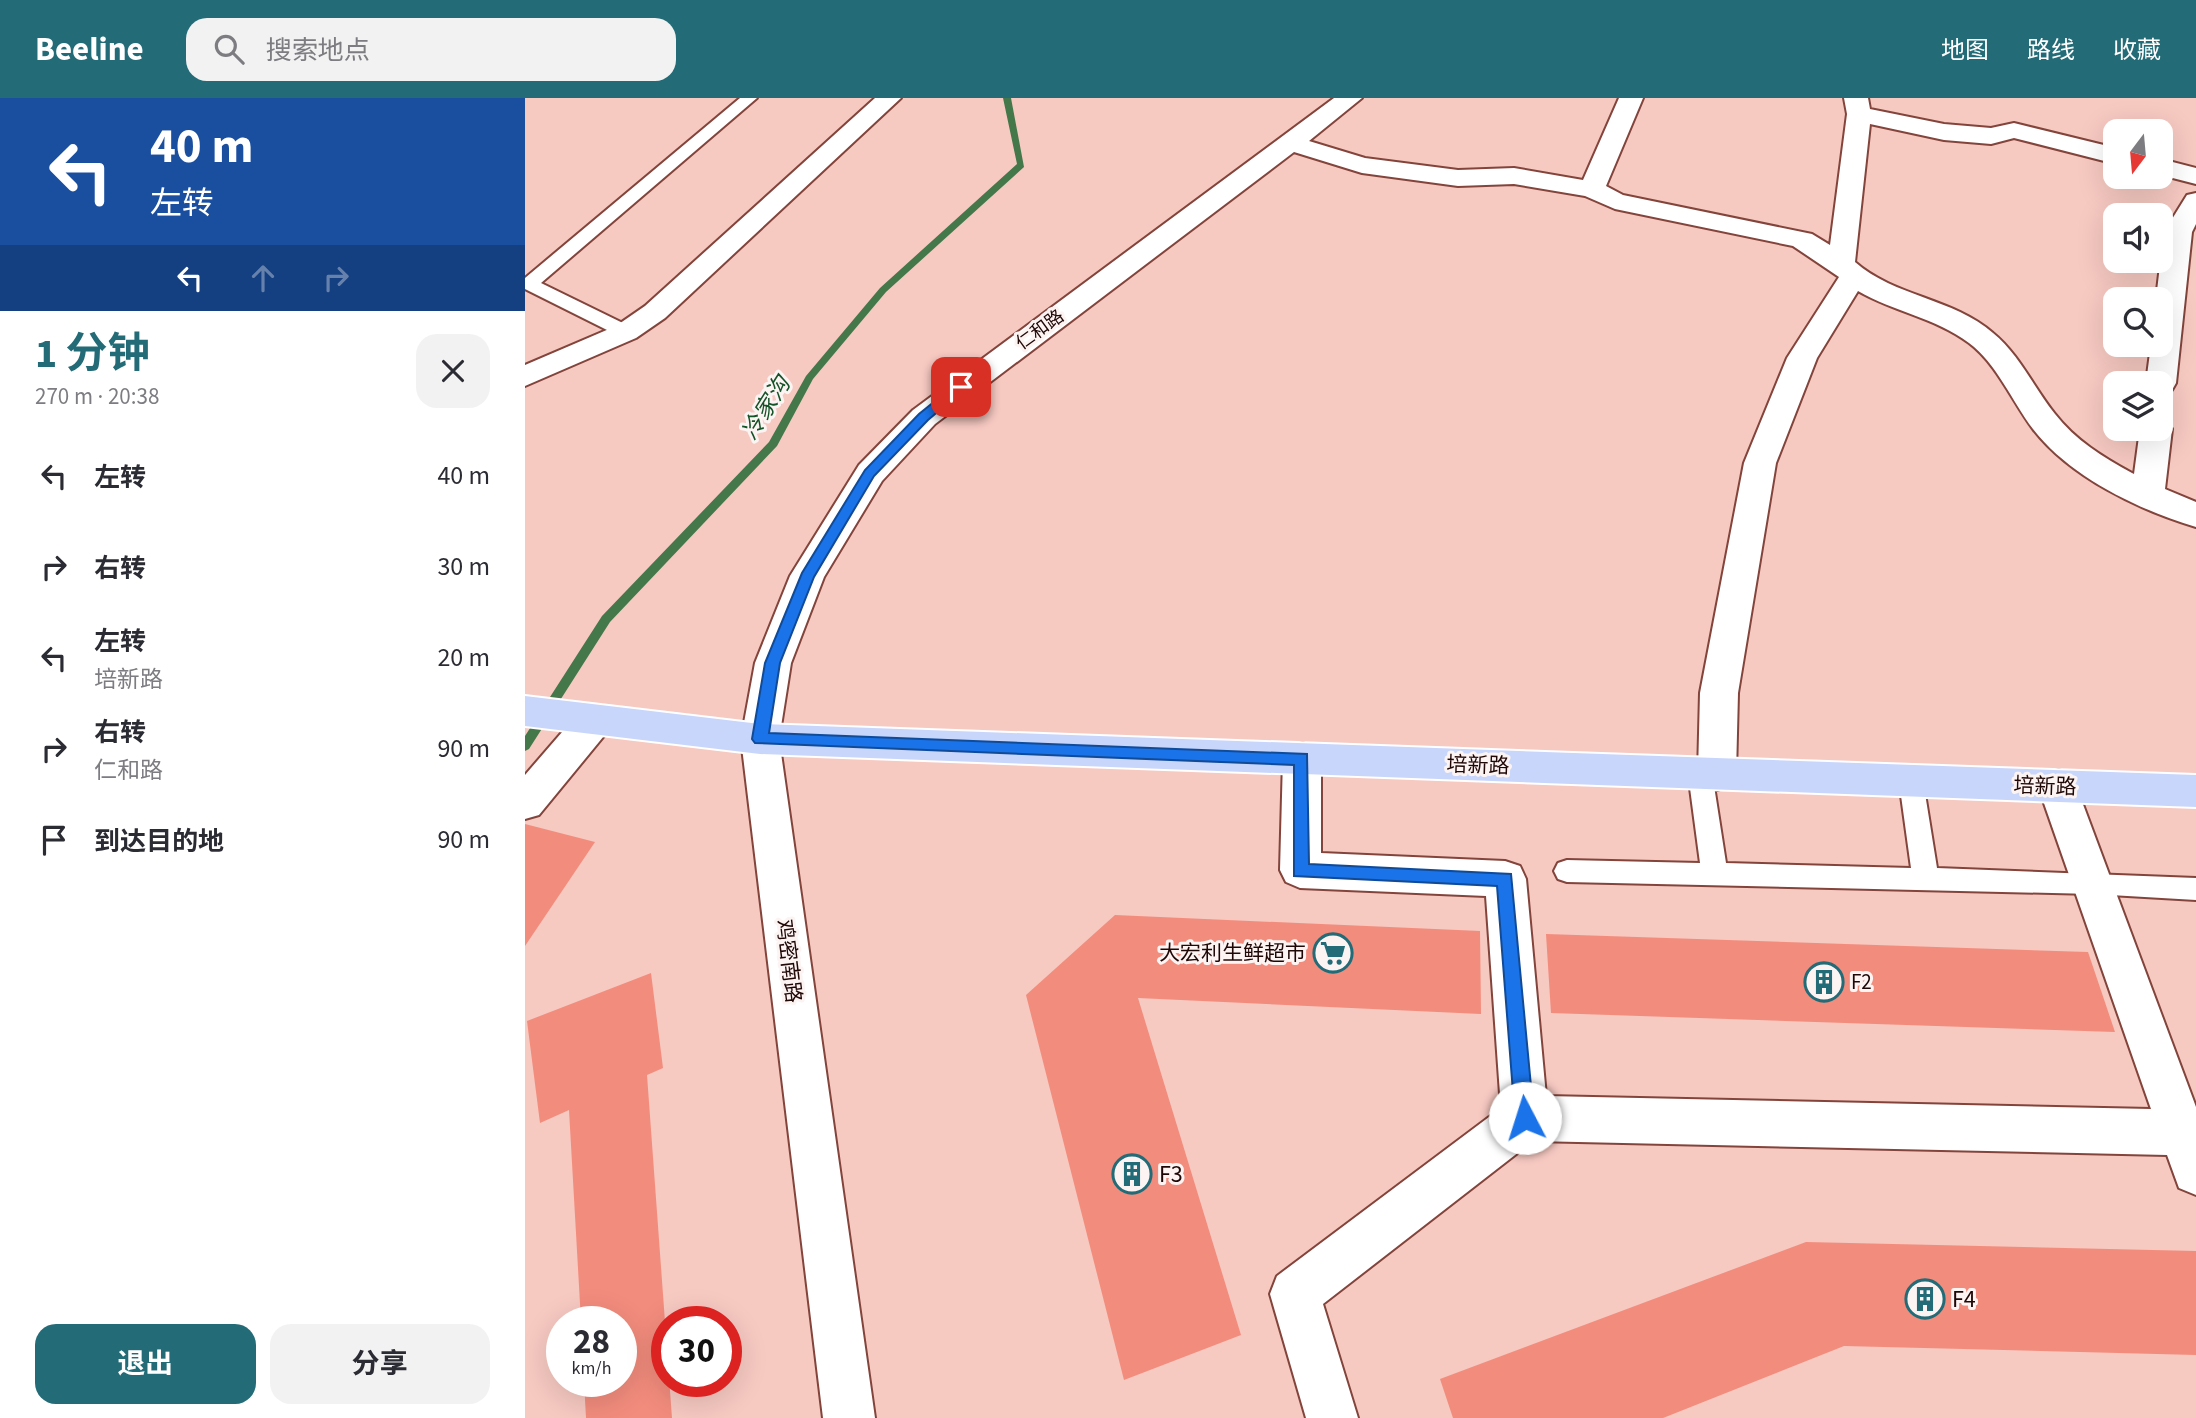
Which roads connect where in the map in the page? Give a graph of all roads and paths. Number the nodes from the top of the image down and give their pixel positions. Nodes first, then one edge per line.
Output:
1 (749, 98) edge
2 (888, 98) edge
3 (1350, 98) edge
4 (1631, 98) edge
5 (1858, 106) edge
6 (1289, 143) junction
7 (2103, 153) edge
8 (2173, 170) edge
9 (2196, 176) edge
10 (1592, 189) junction
11 (2196, 201) edge
12 (1847, 270) junction
13 (626, 332) junction
14 (2162, 371) edge
15 (525, 376) edge
16 (2155, 441) edge
17 (2148, 494) junction
18 (2196, 515) edge
19 (525, 712) edge
20 (595, 720) junction
21 (760, 739) junction
22 (1302, 759) junction
23 (1709, 773) junction
24 (1911, 780) junction
25 (2058, 786) junction
26 (2196, 791) edge
27 (525, 803) edge
28 (1567, 871) dead end
29 (1715, 875) junction
30 (1927, 879) junction
31 (2093, 883) junction
32 (2196, 889) edge
33 (1525, 1118) junction
34 (2191, 1145) edge
35 (849, 1418) edge
36 (1332, 1418) edge

1 - 13 lane
2 - 13 street
3 - 6 street, 仁和路
4 - 10 street
5 - 7 street
5 - 12 street
6 - 10 street
6 - 21 street, 仁和路
8 - 9 street
10 - 12 street
11 - 14 street
12 - 17 street
12 - 23 street
13 - 15 street
16 - 17 street
17 - 18 street
19 - 20 highway
20 - 21 highway
20 - 27 street
21 - 22 highway, 培新路
21 - 35 street, 鸡密南路
22 - 23 highway, 培新路
22 - 33 street
23 - 24 highway, 培新路
23 - 29 lane
24 - 25 highway, 培新路
24 - 30 lane
25 - 26 highway, 培新路
25 - 31 street
28 - 29 lane
29 - 30 lane
30 - 31 lane
31 - 32 lane
31 - 34 street
33 - 34 street
33 - 36 street

